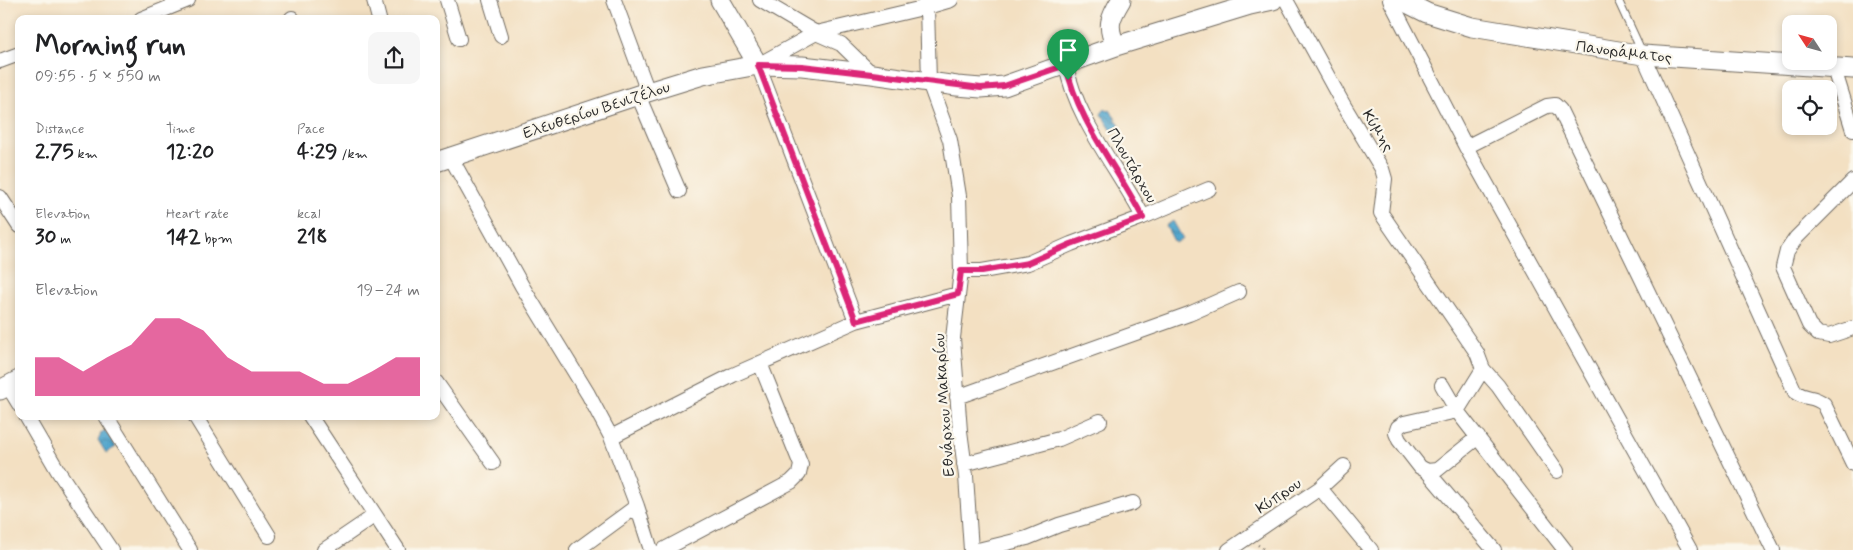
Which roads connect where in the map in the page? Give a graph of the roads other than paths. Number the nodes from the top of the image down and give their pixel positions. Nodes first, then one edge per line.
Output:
1 (188, 0) edge
2 (374, 0) edge
3 (447, 0) edge
4 (490, 0) edge
5 (614, 0) edge
6 (720, 0) edge
7 (760, 0) edge
8 (951, 0) edge
9 (1121, 0) edge
10 (1274, 0) edge
11 (1286, 0) edge
12 (1390, 0) edge
13 (1401, 0) edge
14 (1618, 0) edge
15 (926, 4) edge
16 (151, 15) edge
17 (378, 15) edge
18 (816, 33) junction
19 (501, 36) dead end
20 (459, 39) dead end
21 (1116, 46) junction
22 (15, 55) edge
23 (1643, 55) junction
24 (0, 61) edge
25 (758, 65) junction
26 (1066, 65) junction
27 (1782, 65) edge
28 (1838, 69) edge
29 (1853, 69) edge
30 (1834, 70) edge
31 (872, 74) junction
32 (929, 82) junction
33 (643, 93) junction
34 (1853, 130) edge
35 (1466, 147) junction
36 (443, 159) edge
37 (1853, 180) edge
38 (1209, 189) dead end
39 (679, 191) dead end
40 (0, 197) edge
41 (1143, 218) junction
42 (15, 220) edge
43 (961, 271) junction
44 (1239, 292) dead end
45 (958, 294) junction
46 (856, 321) junction
47 (1853, 328) edge
48 (760, 363) junction
49 (1483, 369) junction
50 (9, 385) edge
51 (1442, 385) dead end
52 (440, 388) edge
53 (15, 396) edge
54 (957, 397) junction
55 (1457, 411) junction
56 (28, 420) edge
57 (109, 420) edge
58 (197, 420) edge
59 (313, 420) edge
60 (1100, 421) dead end
61 (611, 437) junction
62 (1478, 438) junction
63 (493, 463) dead end
64 (964, 464) junction
65 (1853, 464) edge
66 (1344, 466) dead end
67 (1427, 471) junction
68 (1557, 472) dead end
69 (1320, 488) junction
70 (1133, 504) dead end
71 (637, 506) junction
72 (374, 516) junction
73 (269, 536) dead end
74 (111, 550) edge
75 (190, 550) edge
76 (324, 550) edge
77 (398, 550) edge
78 (577, 550) edge
79 (651, 550) edge
80 (663, 550) edge
81 (971, 550) edge
82 (978, 550) edge
83 (1230, 550) edge
84 (1371, 550) edge
85 (1494, 550) edge
86 (1565, 550) edge
87 (1690, 550) edge
88 (1773, 550) edge

1 - 16 street
2 - 17 street
3 - 20 street
4 - 19 street
5 - 33 street
6 - 25 street
7 - 18 street
8 - 15 street
9 - 21 street
10 - 21 street
11 - 49 street, Κύμης
12 - 35 street
13 - 23 street, Πανοράματος
14 - 23 lane
15 - 18 street
15 - 32 street, Εθνάρχου Μακαρίου
18 - 25 street
18 - 31 street
21 - 26 street, Ελευθερίου Βενιζέλου
22 - 24 street
23 - 27 street, Πανοράματος
23 - 65 street
25 - 31 street, Ελευθερίου Βενιζέλου
25 - 33 street, Ελευθερίου Βενιζέλου
25 - 46 street
26 - 32 street, Ελευθερίου Βενιζέλου
26 - 41 street, Πλουτάρχου
28 - 29 street, Πανοράματος
30 - 34 street
31 - 32 street, Ελευθερίου Βενιζέλου
32 - 43 street, Εθνάρχου Μακαρίου
33 - 36 street, Ελευθερίου Βενιζέλου
33 - 39 street
35 - 87 street
35 - 88 street
36 - 61 street
37 - 47 street
38 - 41 street
40 - 42 street
41 - 43 street, Πλουτάρχου
43 - 45 street, Εθνάρχου Μακαρίου
44 - 54 street
45 - 46 street
45 - 54 street, Εθνάρχου Μακαρίου
46 - 48 street
48 - 61 street
48 - 80 street
49 - 55 street
49 - 68 street, Κύμης
50 - 53 street
51 - 55 street
52 - 63 street
54 - 64 street, Εθνάρχου Μακαρίου
55 - 62 street
55 - 67 street
56 - 74 street
57 - 75 street
58 - 73 street
59 - 72 street
60 - 64 street
61 - 71 street
62 - 67 street
62 - 86 street
64 - 81 street, Εθνάρχου Μακαρίου
66 - 69 street, Κύπρου
67 - 85 street
69 - 83 street, Κύπρου
69 - 84 street
70 - 82 street
71 - 78 street
71 - 79 street
72 - 76 street
72 - 77 street

